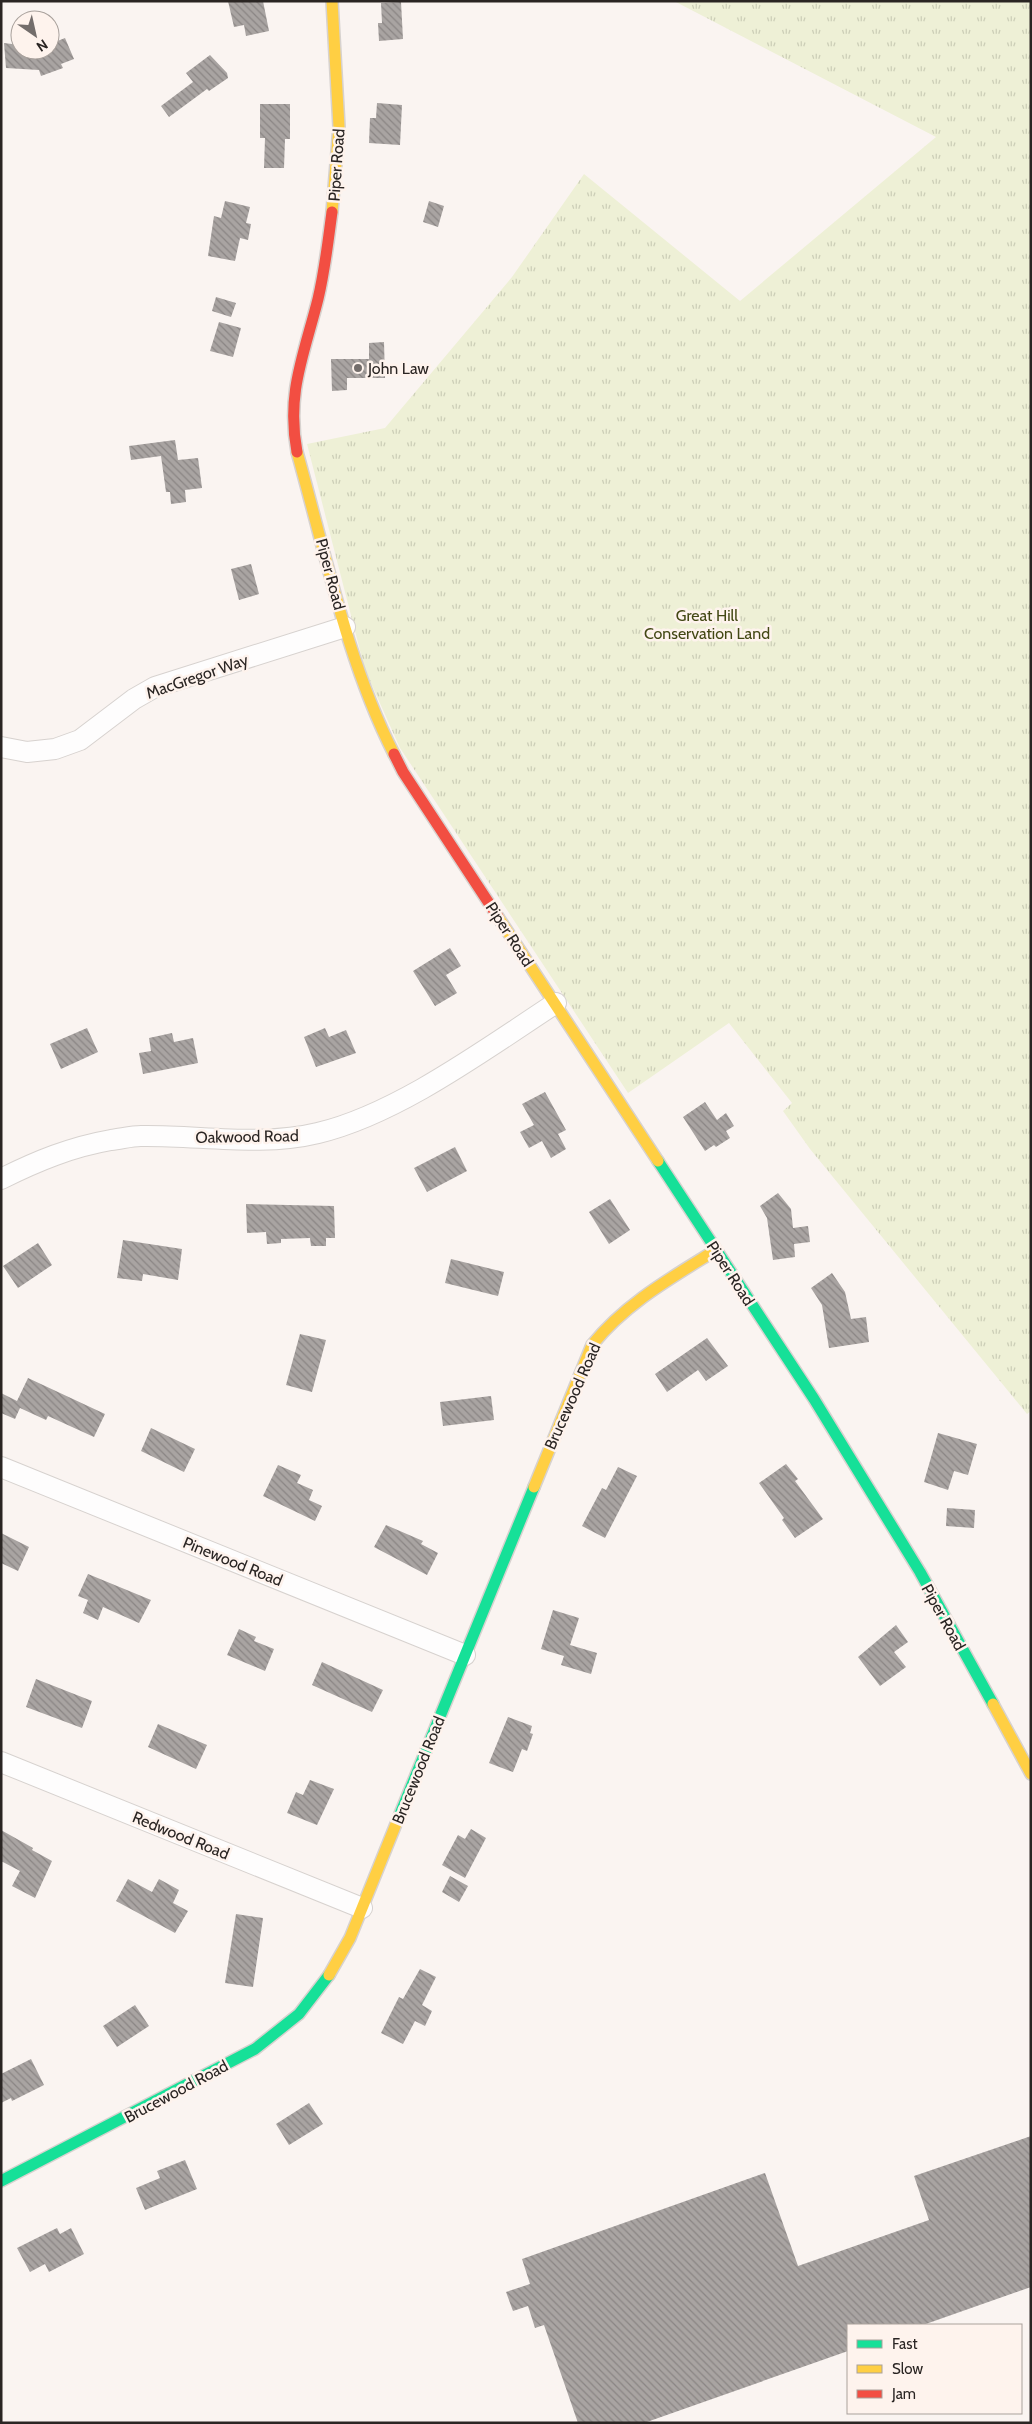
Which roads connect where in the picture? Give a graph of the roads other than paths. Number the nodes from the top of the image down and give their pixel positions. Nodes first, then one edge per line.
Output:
1 (332, 1) edge
2 (345, 627) junction
3 (1, 747) edge
4 (556, 1004) junction
5 (1, 1179) edge
6 (716, 1250) junction
7 (1, 1467) edge
8 (465, 1655) junction
9 (1, 1762) edge
10 (1031, 1774) edge
11 (362, 1908) junction
12 (1, 2182) edge

1 - 2 street, Piper Road
2 - 3 street, MacGregor Way
2 - 4 street, Piper Road
4 - 5 street, Oakwood Road
4 - 6 street, Piper Road
6 - 8 street, Brucewood Road
6 - 10 street, Piper Road
7 - 8 street, Pinewood Road
8 - 11 street, Brucewood Road
9 - 11 street, Redwood Road
11 - 12 street, Brucewood Road

